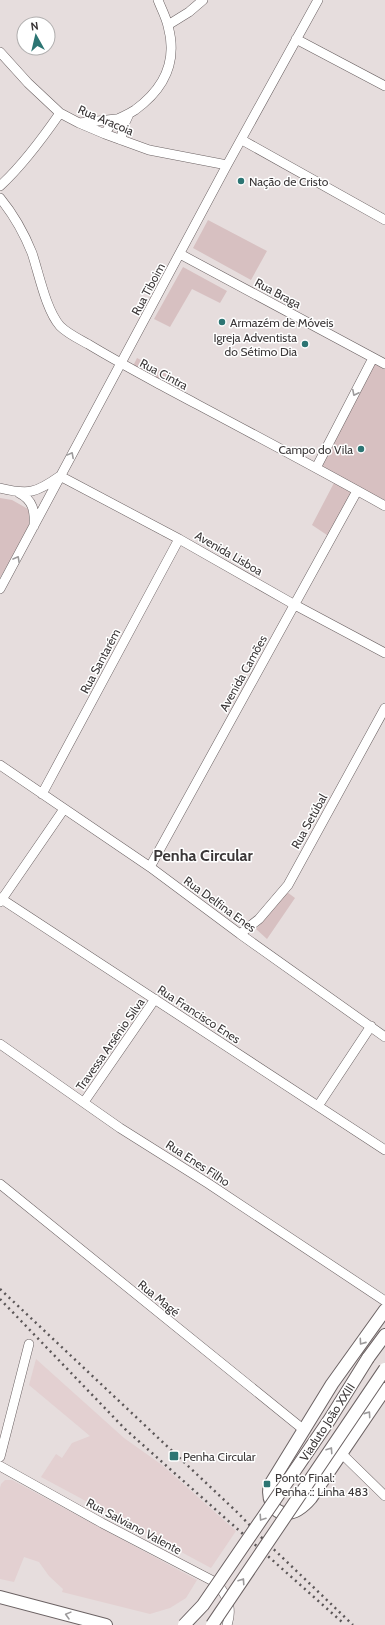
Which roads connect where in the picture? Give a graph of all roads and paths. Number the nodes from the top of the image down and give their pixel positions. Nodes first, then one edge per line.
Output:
1 (158, 0) edge
2 (203, 0) edge
3 (318, 0) edge
4 (168, 25) junction
5 (296, 39) junction
6 (0, 52) edge
7 (385, 86) edge
8 (60, 113) junction
9 (129, 114) junction
10 (116, 119) junction
11 (79, 123) junction
12 (105, 134) junction
13 (121, 140) junction
14 (242, 140) junction
15 (227, 165) junction
16 (0, 186) edge
17 (0, 198) edge
18 (385, 220) edge
19 (180, 254) junction
20 (373, 358) junction
21 (121, 364) junction
22 (385, 364) edge
23 (316, 468) junction
24 (60, 476) junction
25 (0, 488) edge
26 (357, 490) junction
27 (19, 493) junction
28 (385, 506) edge
29 (34, 527) junction
30 (179, 539) junction
31 (0, 589) edge
32 (295, 605) junction
33 (385, 653) edge
34 (385, 708) edge
35 (0, 765) edge
36 (42, 794) junction
37 (64, 809) junction
38 (150, 867) junction
39 (1, 900) edge
40 (240, 934) junction
41 (155, 999) junction
42 (371, 1026) junction
43 (385, 1037) edge
44 (0, 1044) edge
45 (84, 1102) junction
46 (318, 1106) junction
47 (385, 1150) edge
48 (0, 1184) edge
49 (385, 1301) edge
50 (385, 1310) edge
51 (385, 1335) edge
52 (29, 1344) dead end
53 (385, 1368) edge
54 (385, 1389) edge
55 (304, 1430) junction
56 (341, 1453) junction
57 (0, 1457) edge
58 (0, 1466) edge
59 (385, 1496) edge
60 (0, 1597) edge
61 (106, 1625) edge
62 (184, 1625) edge
63 (212, 1625) edge
64 (227, 1625) edge

1 - 4 street
2 - 4 street
3 - 5 street, Rua Tiboim
4 - 9 street
5 - 7 street
5 - 14 street, Rua Tiboim
6 - 8 street, Rua Aracoia
8 - 11 street, Rua Aracoia
8 - 16 street
9 - 10 street
9 - 13 street
10 - 11 street
10 - 12 street
11 - 12 street, Rua Aracoia
12 - 13 street, Rua Aracoia
13 - 15 street, Rua Aracoia
14 - 15 street, Rua Tiboim
14 - 18 street
15 - 19 street, Rua Tiboim
17 - 21 street, Rua Cintra
19 - 20 street, Rua Braga
19 - 21 street, Rua Tiboim
20 - 22 street, Rua Braga
20 -> 23 street
21 - 23 street, Rua Cintra
24 -> 21 street, Rua Tiboim
23 - 26 street, Rua Cintra
24 - 27 street
24 - 29 street, Rua Tiboim
24 - 30 street, Avenida Lisboa
25 - 27 street
26 - 28 street, Rua Cintra
26 - 32 street, Avenida Camões
27 - 29 street
31 -> 29 street, Rua Tiboim
30 - 32 street, Avenida Lisboa
30 - 36 street, Rua Santarém
32 - 33 street, Avenida Lisboa
32 - 38 street, Avenida Camões
34 - 40 street, Rua Setúbal
35 - 36 street, Rua Delfina Enes
36 - 37 street, Rua Delfina Enes
37 - 38 street, Rua Delfina Enes
37 - 39 street
38 - 40 street, Rua Delfina Enes
39 - 41 street, Rua Francisco Enes
40 - 42 street, Rua Delfina Enes
41 - 45 street, Travessa Arsênio Silva
41 - 46 street, Rua Francisco Enes
42 - 43 street, Rua Delfina Enes
42 - 46 street
44 - 45 street, Rua Enes Filho
45 - 49 street, Rua Enes Filho
46 - 47 street, Rua Francisco Enes
48 - 55 street, Rua Magé
50 -> 55 main road
51 -> 62 main road, Viaduto João XXIII, bridge
52 - 57 street
63 -> 53 main road, bridge
56 -> 54 main road
55 - 56 main road
56 - 59 street
58 - 64 street, Rua Salviano Valente
61 -> 60 main road

